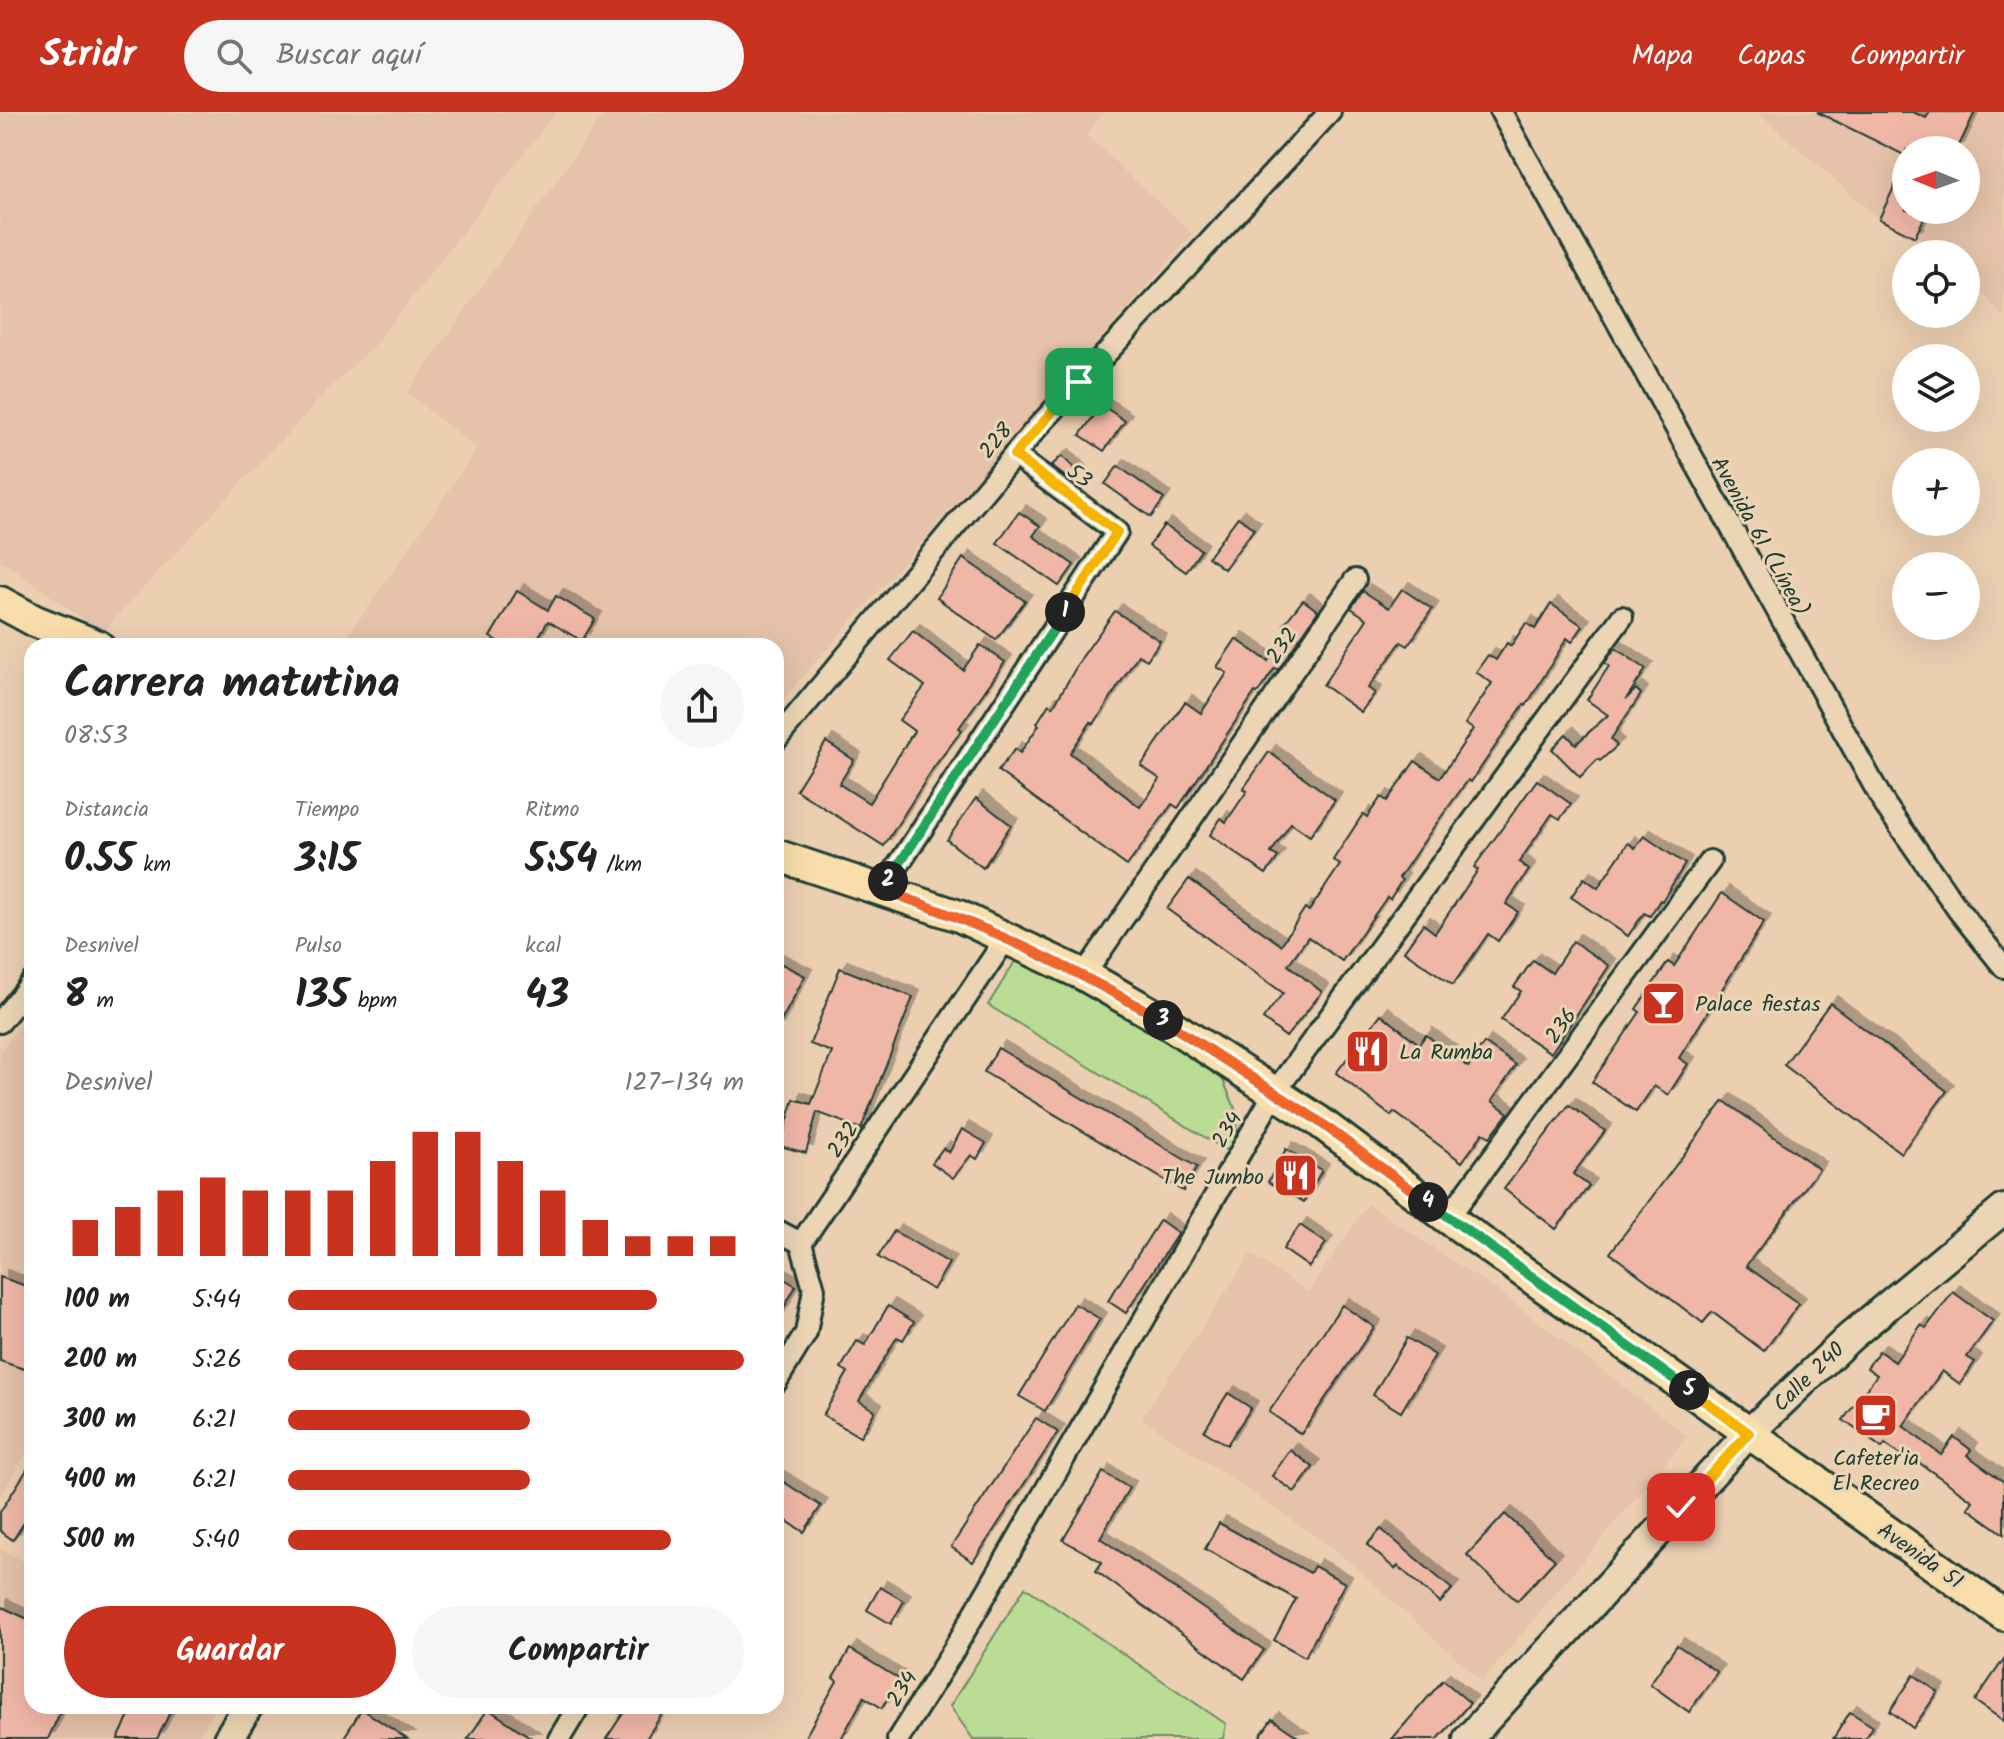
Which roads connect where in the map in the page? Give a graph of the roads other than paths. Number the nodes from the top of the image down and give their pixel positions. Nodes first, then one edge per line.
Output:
1 (1330, 112) edge
2 (1501, 112) edge
3 (1014, 455) junction
4 (1355, 580) dead end
5 (0, 602) edge
6 (1622, 617) dead end
7 (78, 638) edge
8 (784, 730) edge
9 (784, 858) edge
10 (1710, 861) dead end
11 (882, 890) junction
12 (1007, 937) junction
13 (2004, 967) edge
14 (1084, 975) junction
15 (24, 992) edge
16 (0, 1022) edge
17 (1275, 1092) junction
18 (2004, 1209) edge
19 (1448, 1218) junction
20 (784, 1234) edge
21 (801, 1243) junction
22 (784, 1369) edge
23 (1749, 1433) junction
24 (2004, 1615) edge
25 (243, 1714) edge
26 (574, 1714) edge
27 (228, 1739) edge
28 (559, 1739) edge
29 (898, 1739) edge
30 (1468, 1739) edge

1 - 3 street, 228
2 - 13 street, Avenida 61 (Línea)
3 - 8 street, 228
3 - 11 street, 53
4 - 14 street, 232
5 - 7 main road
6 - 17 street, 234
9 - 11 main road, Avenida 51
10 - 19 street, 236
11 - 12 main road, Avenida 51
12 - 14 main road, Avenida 51
12 - 21 street, 232
14 - 17 main road, Avenida 51
15 - 16 street
17 - 19 main road, Avenida 51
17 - 29 street, 234
18 - 23 street, Calle 240
19 - 23 main road, Avenida 51
20 - 21 street
21 - 22 street
23 - 24 main road, Avenida 51
23 - 30 street, Calle 240
25 - 27 street
26 - 28 street

